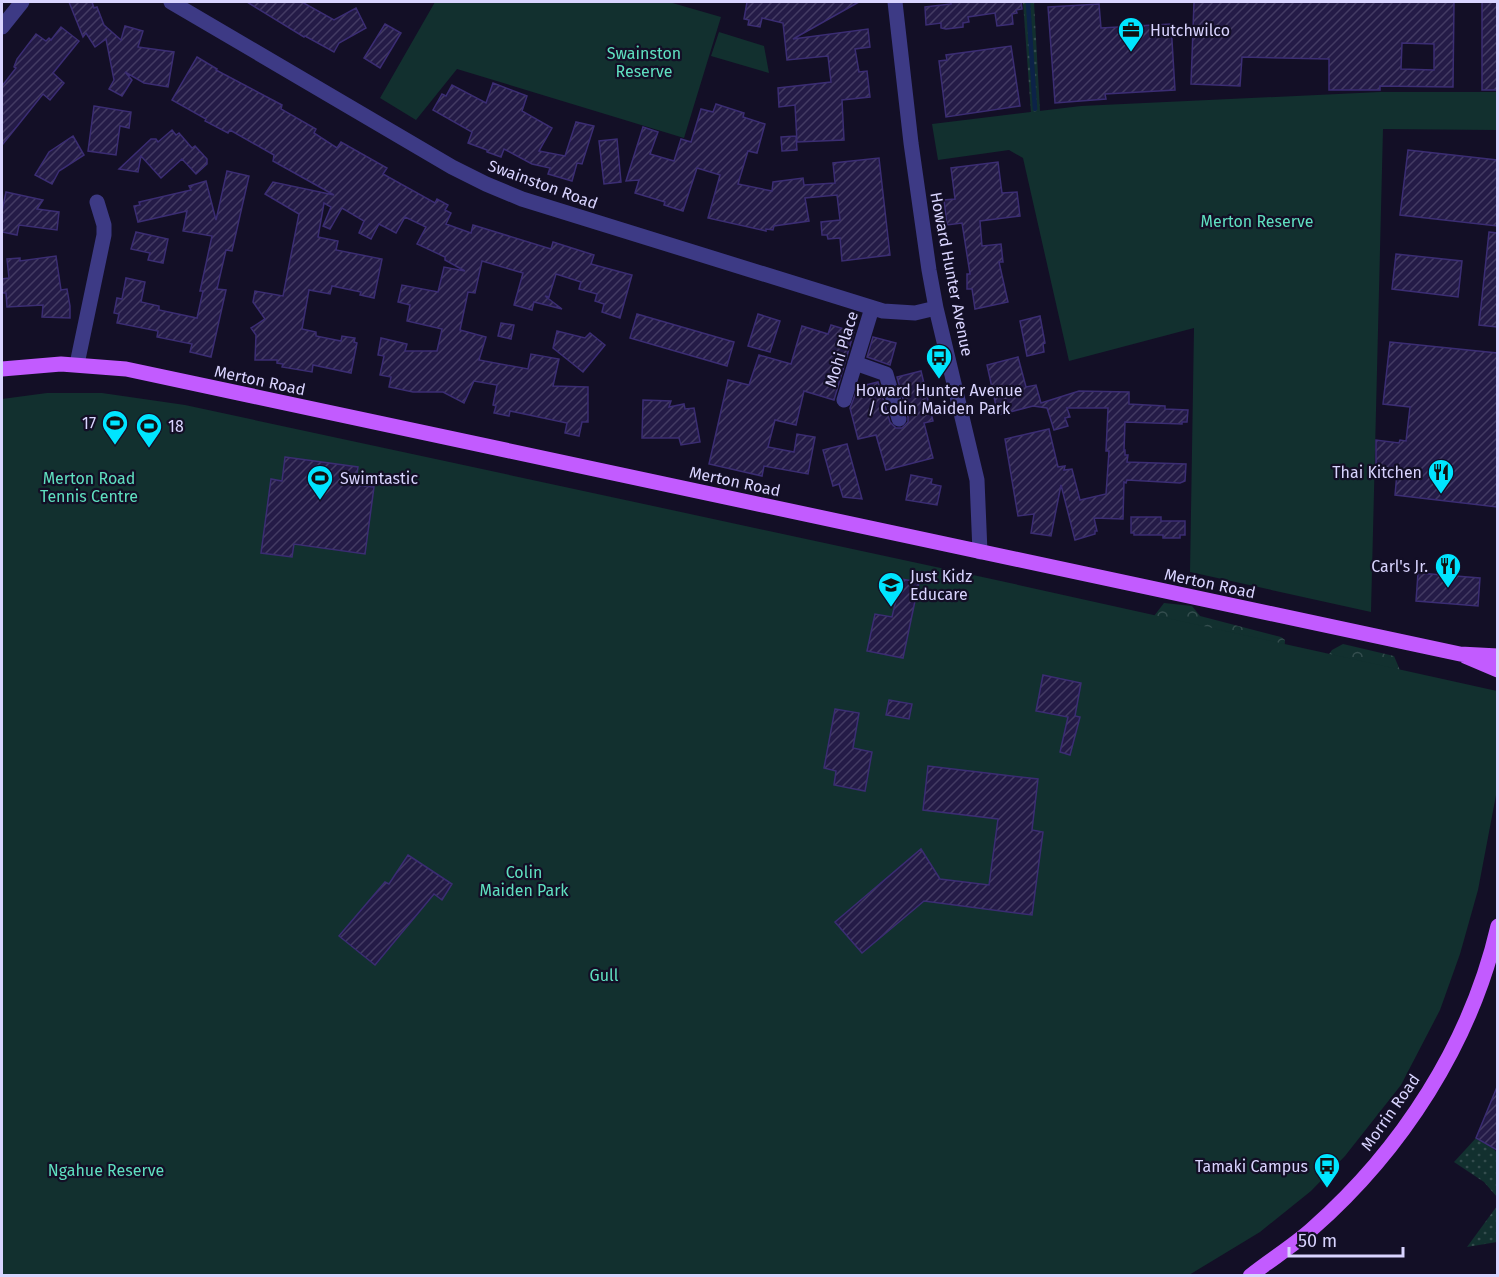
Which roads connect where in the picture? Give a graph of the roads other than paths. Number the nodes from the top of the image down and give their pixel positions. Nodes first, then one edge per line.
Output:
1 (22, 2) edge
2 (171, 2) edge
3 (895, 2) edge
4 (2, 27) edge
5 (98, 202) dead end
6 (872, 308) junction
7 (936, 308) junction
8 (855, 363) junction
9 (77, 364) junction
10 (2, 369) edge
11 (844, 400) dead end
12 (899, 419) dead end
13 (980, 552) junction
14 (1460, 654) junction
15 (1497, 656) edge
16 (1497, 670) edge
17 (1497, 926) edge
18 (1250, 1275) edge

1 - 4 street
2 - 6 street, Swainston Road
3 - 7 street, Howard Hunter Avenue
5 - 9 street
6 - 7 street, Swainston Road
6 - 8 street, Mohi Place
7 - 13 street, Howard Hunter Avenue
8 - 11 street, Mohi Place
8 - 12 street
9 - 10 main road, Merton Road
9 - 13 main road, Merton Road
13 - 14 main road, Merton Road
14 - 15 main road, Merton Road
14 - 16 main road, Merton Road
17 - 18 main road, Morrin Road

